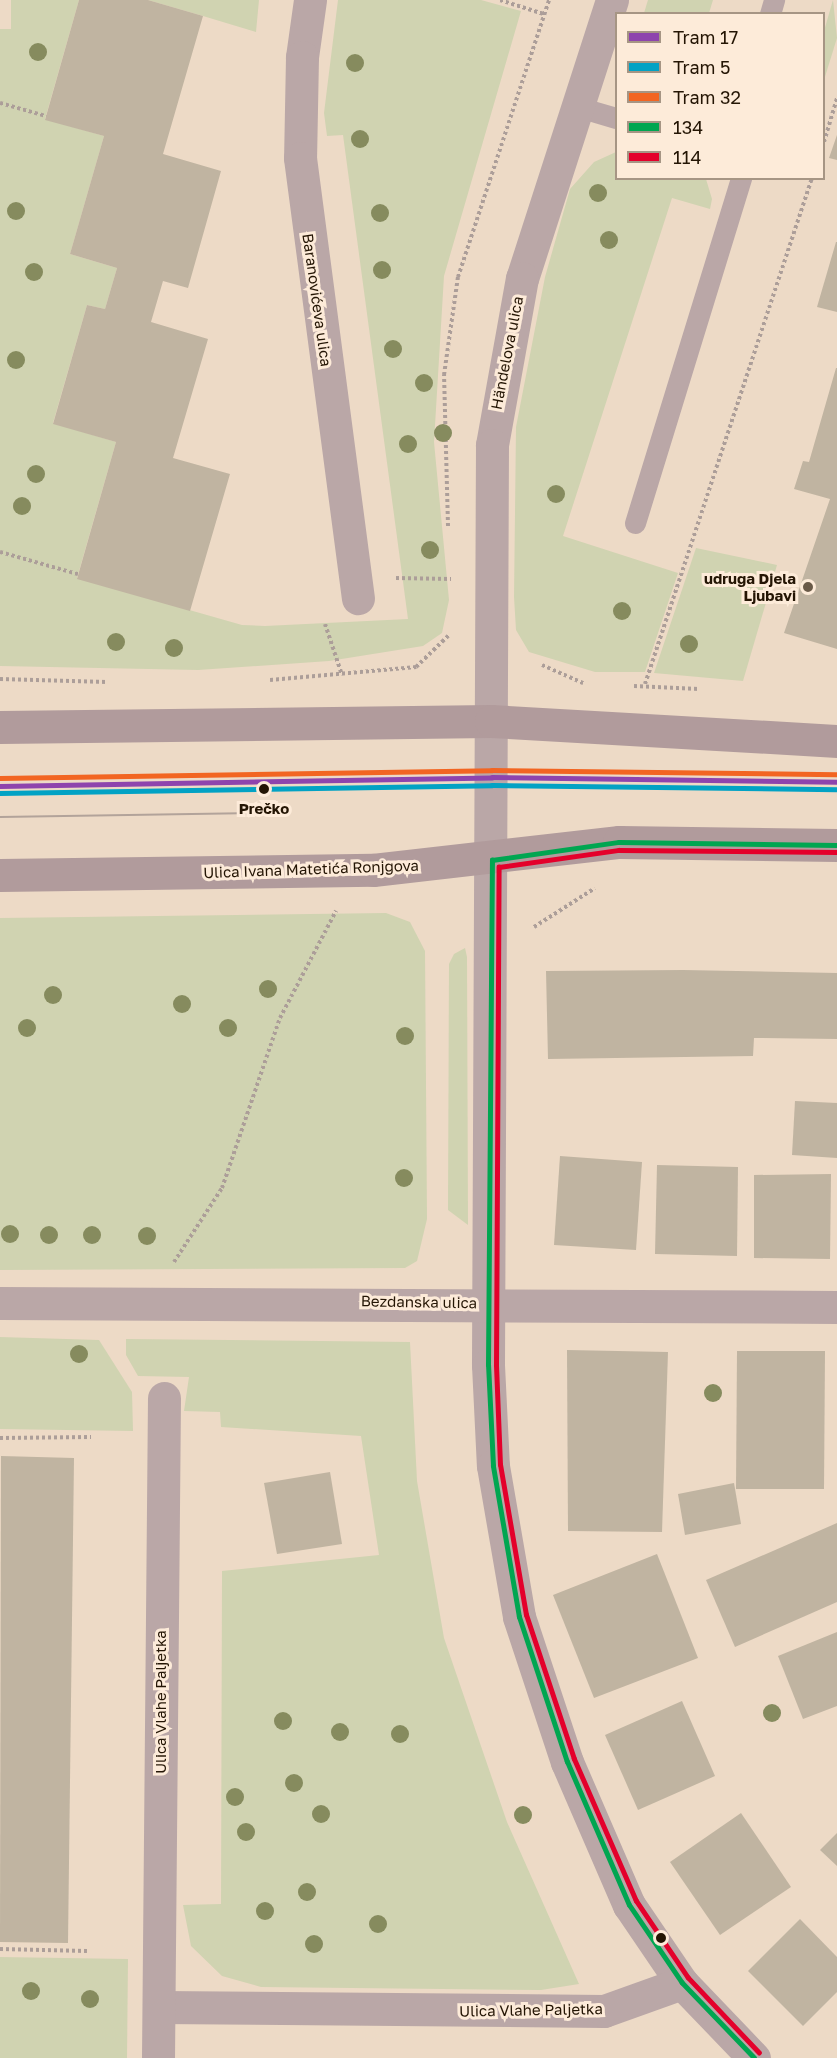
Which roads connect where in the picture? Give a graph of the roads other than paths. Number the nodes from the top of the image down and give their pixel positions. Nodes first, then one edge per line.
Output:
1 (310, 0) edge
2 (612, 0) edge
3 (576, 106) junction
4 (615, 118) edge
5 (740, 180) edge
6 (636, 523) dead end
7 (357, 587) road end
8 (491, 721) junction
9 (0, 727) edge
10 (837, 741) edge
11 (837, 845) edge
12 (492, 860) junction
13 (0, 875) edge
14 (0, 1303) edge
15 (488, 1303) junction
16 (837, 1307) edge
17 (164, 1398) dead end
18 (682, 1983) junction
19 (159, 2007) junction
20 (158, 2058) edge
21 (754, 2058) edge

1 - 7 street, Baranovićeva ulica
2 - 3 street, Händelova ulica
3 - 4 lane
3 - 8 street, Händelova ulica
5 - 6 lane
8 - 9 street
8 - 10 street
8 - 12 street, Händelova ulica
11 - 12 street, Ulica Ivana Matetića Ronjgova
12 - 13 street, Ulica Ivana Matetića Ronjgova
12 - 15 street, Händelova ulica
14 - 15 street, Bezdanska ulica
15 - 16 street, Bezdanska ulica
15 - 18 street, Händelova ulica
17 - 19 street, Ulica Vlahe Paljetka
18 - 19 street, Ulica Vlahe Paljetka
18 - 21 street, Händelova ulica
19 - 20 street, Ulica Vlahe Paljetka

